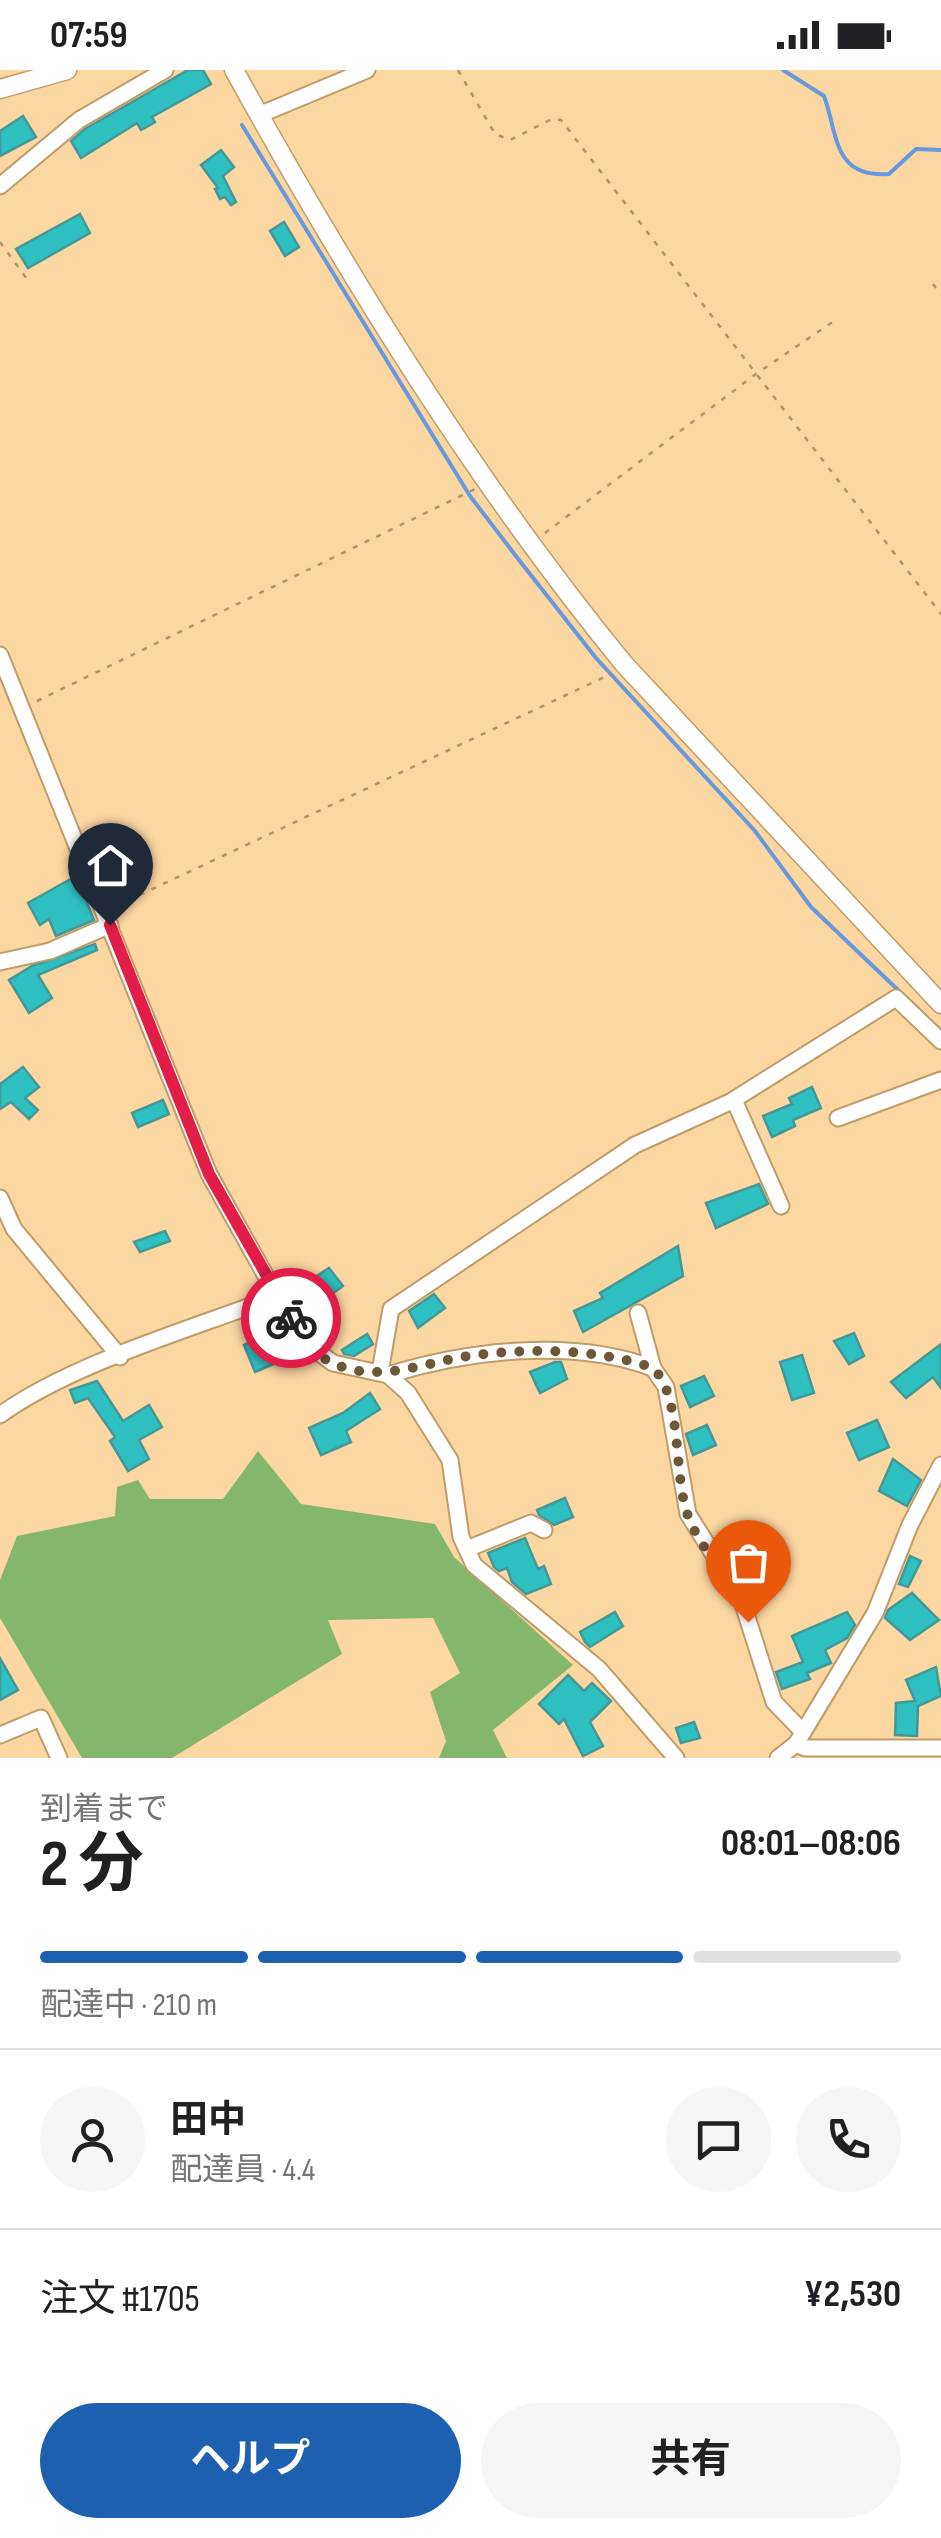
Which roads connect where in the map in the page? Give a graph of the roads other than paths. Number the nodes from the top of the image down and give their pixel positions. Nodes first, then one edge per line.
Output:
1 (67, 70) edge
2 (165, 70) edge
3 (234, 70) edge
4 (367, 70) edge
5 (0, 89) edge
6 (259, 115) junction
7 (0, 186) edge
8 (0, 654) edge
9 (108, 918) junction
10 (0, 962) edge
11 (941, 1004) edge
12 (941, 1041) edge
13 (941, 1080) edge
14 (736, 1105) junction
15 (838, 1118) dead end
16 (0, 1198) edge
17 (781, 1206) dead end
18 (277, 1296) junction
19 (638, 1313) dead end
20 (120, 1357) junction
21 (653, 1368) junction
22 (384, 1373) junction
23 (0, 1415) edge
24 (941, 1465) edge
25 (544, 1530) dead end
26 (467, 1548) junction
27 (0, 1734) edge
28 (800, 1738) junction
29 (941, 1748) edge
30 (59, 1758) edge
31 (676, 1758) edge
32 (778, 1758) edge

1 - 5 street
2 - 7 street
3 - 6 street
4 - 6 street
6 - 11 street
8 - 9 street
9 - 10 street
9 - 18 street
12 - 14 street
13 - 15 street
14 - 17 street
14 - 22 street
16 - 20 street
18 - 20 street
18 - 22 street
19 - 21 street
20 - 23 street
21 - 22 street
21 - 28 street
22 - 26 street
24 - 28 street
25 - 26 street
26 - 31 street
27 - 30 street
28 - 29 street
28 - 32 street

